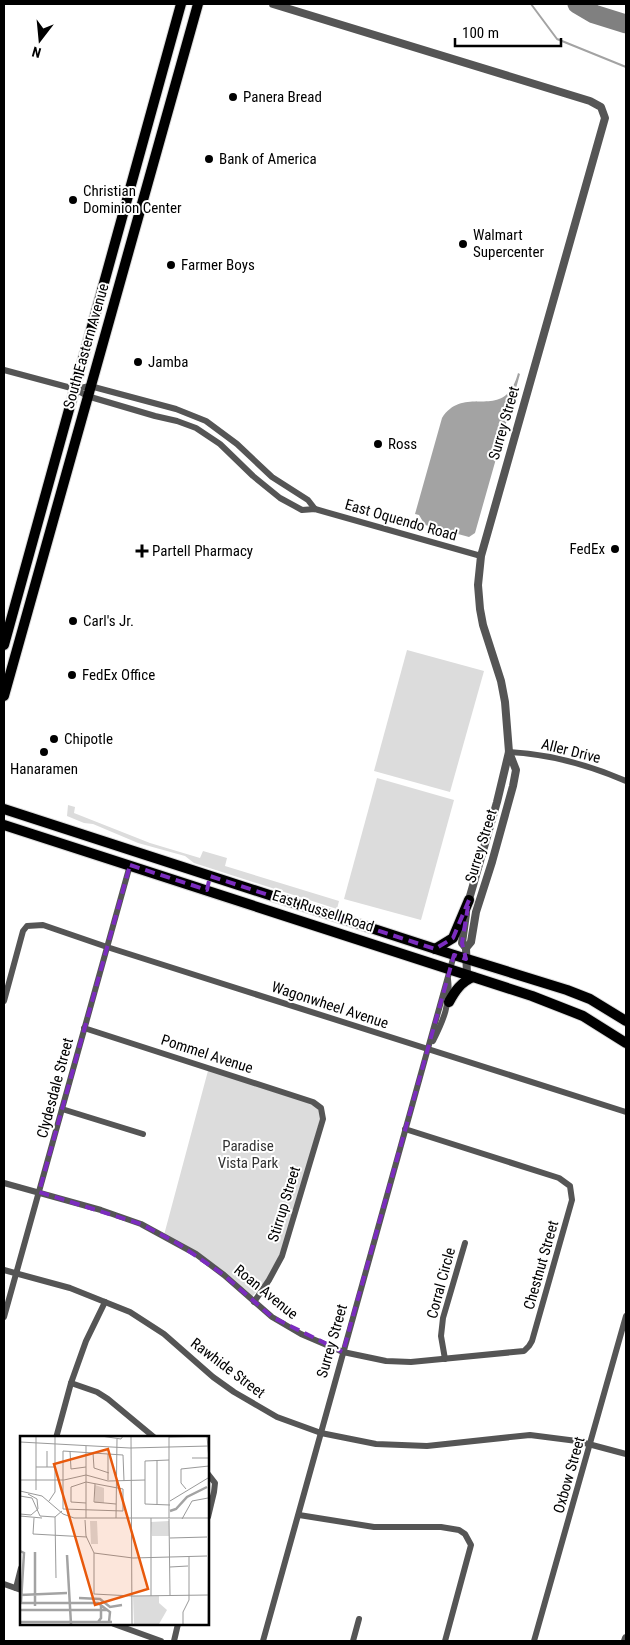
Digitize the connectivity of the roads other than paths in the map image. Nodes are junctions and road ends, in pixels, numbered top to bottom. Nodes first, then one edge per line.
1 (182, 4) edge
2 (198, 4) edge
3 (273, 4) edge
4 (4, 370) edge
5 (90, 386) junction
6 (75, 389) junction
7 (87, 396) junction
8 (315, 509) junction
9 (481, 556) junction
10 (20, 587) junction
11 (35, 587) junction
12 (4, 646) edge
13 (4, 696) edge
14 (509, 752) junction
15 (626, 781) edge
16 (4, 809) edge
17 (4, 825) edge
18 (486, 842) junction
19 (130, 865) junction
20 (210, 876) junction
21 (482, 888) junction
22 (206, 890) junction
23 (469, 900) junction
24 (107, 947) junction
25 (435, 949) junction
26 (466, 954) junction
27 (454, 955) junction
28 (451, 968) junction
29 (470, 976) junction
30 (448, 979) junction
31 (4, 1001) edge
32 (449, 1002) junction
33 (626, 1021) edge
34 (84, 1028) junction
35 (626, 1043) edge
36 (429, 1049) junction
37 (321, 1108) joint
38 (62, 1109) junction
39 (626, 1112) edge
40 (405, 1130) junction
41 (143, 1134) dead end
42 (4, 1183) edge
43 (39, 1192) junction
44 (465, 1243) dead end
45 (4, 1270) edge
46 (16, 1273) junction
47 (105, 1302) junction
48 (254, 1302) junction
49 (626, 1316) edge
50 (4, 1317) edge
51 (526, 1349) joint
52 (343, 1352) junction
53 (445, 1359) junction
54 (70, 1383) junction
55 (321, 1433) junction
56 (57, 1436) edge
57 (153, 1436) edge
58 (591, 1445) junction
59 (626, 1454) edge
60 (209, 1475) edge
61 (209, 1513) edge
62 (299, 1515) junction
63 (20, 1575) edge
64 (4, 1584) edge
65 (18, 1589) edge
66 (359, 1619) dead end
67 (117, 1625) edge
68 (178, 1625) edge
69 (161, 1641) edge
70 (174, 1641) edge
71 (264, 1641) edge
72 (353, 1641) edge
73 (445, 1641) edge
74 (534, 1641) edge

1 - 6 main road, South Eastern Avenue
2 - 5 main road, South Eastern Avenue
3 - 9 street, Surrey Street
4 - 6 street, East Oquendo Road
5 - 6 street, East Oquendo Road
5 - 7 main road, South Eastern Avenue
5 - 8 street, East Oquendo Road
6 - 7 street, East Oquendo Road
6 - 10 main road, South Eastern Avenue
7 - 8 street, East Oquendo Road
7 - 11 main road, South Eastern Avenue
8 - 9 street, East Oquendo Road
9 - 14 street, Surrey Street
10 - 11 main road
10 - 12 main road, South Eastern Avenue
11 - 13 main road, South Eastern Avenue
14 - 15 street, Aller Drive
14 - 18 street, Surrey Street
14 - 21 street, Surrey Street
16 - 20 main road, East Russell Road
17 - 19 main road, East Russell Road
18 - 21 street
18 - 23 street, Surrey Street
19 - 22 main road, East Russell Road
19 - 24 street, Clydesdale Street
20 - 22 main road
20 - 25 main road, East Russell Road
21 - 26 street, Surrey Street
22 - 28 main road, East Russell Road
23 - 25 main road
23 - 26 street, Surrey Street
24 - 31 street, Wagonwheel Avenue
24 - 34 street, Clydesdale Street
24 - 36 street, Wagonwheel Avenue
25 - 27 main road, East Russell Road
26 - 27 main road, East Russell Road
26 - 29 street, Surrey Street
26 - 33 main road, East Russell Road
27 - 28 street, Surrey Street
28 - 29 main road, East Russell Road
28 - 30 street, Surrey Street
29 - 32 main road
29 - 35 main road, East Russell Road
30 - 32 street, Surrey Street
30 - 36 street, Surrey Street
32 - 36 street, Surrey Street
34 - 37 street, Pommel Avenue
34 - 38 street, Clydesdale Street
36 - 39 street, Wagonwheel Avenue
36 - 40 street, Surrey Street
37 - 48 street, Stirrup Street
38 - 41 street
38 - 43 street, Clydesdale Street
40 - 51 street, Chestnut Street
40 - 52 street, Surrey Street
42 - 43 street, Roan Avenue
43 - 46 street, Clydesdale Street
43 - 48 street, Roan Avenue
44 - 53 street, Corral Circle
45 - 46 street, Rawhide Street
46 - 47 street, Rawhide Street
46 - 50 street, Clydesdale Street
47 - 54 street
47 - 55 street, Rawhide Street
48 - 52 street, Roan Avenue
49 - 58 street, Oxbow Street
51 - 53 street, Roan Avenue
52 - 53 street, Roan Avenue
52 - 55 street, Surrey Street
54 - 56 street
54 - 57 street
55 - 58 street, Rawhide Street
55 - 62 street, Surrey Street
58 - 59 street, Rawhide Street
58 - 74 street, Oxbow Street
60 - 61 street
62 - 71 street, Surrey Street
62 - 73 street
63 - 65 street
64 - 65 street
66 - 72 street
67 - 69 street
68 - 70 street

